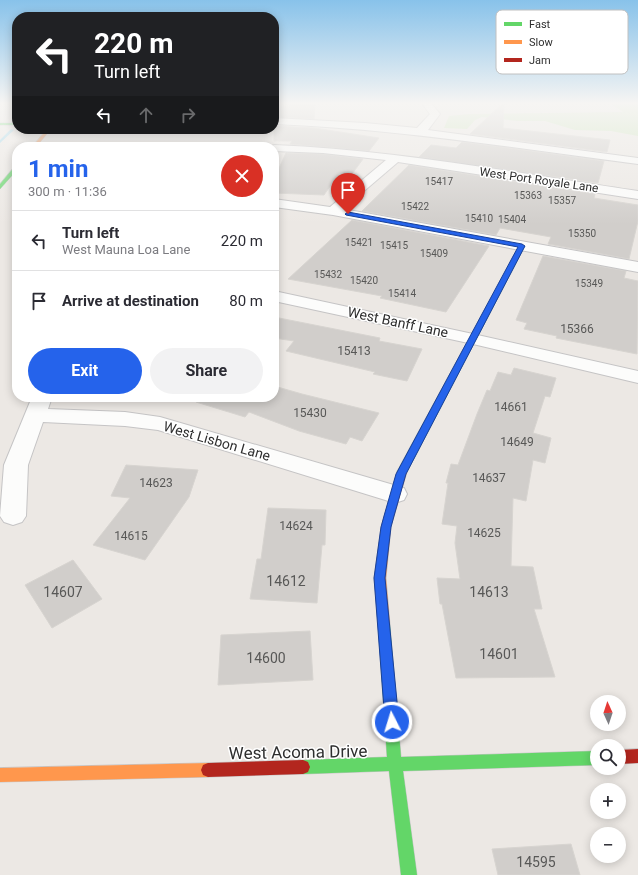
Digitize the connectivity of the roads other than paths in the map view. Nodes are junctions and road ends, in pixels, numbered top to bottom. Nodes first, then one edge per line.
1 (493, 143) edge
2 (279, 148) edge
3 (396, 158) junction
4 (632, 163) edge
5 (12, 173) edge
6 (0, 187) edge
7 (638, 195) edge
8 (279, 204) edge
9 (333, 211) junction
10 (522, 246) junction
11 (638, 267) edge
12 (279, 297) edge
13 (473, 339) junction
14 (638, 377) edge
15 (38, 406) edge
16 (395, 494) junction
17 (13, 516) dead end
18 (638, 756) edge
19 (626, 757) edge
20 (590, 758) edge
21 (395, 765) junction
22 (0, 775) edge
23 (409, 875) edge

1 - 4 street
2 - 3 street, West Port Royale Lane
3 - 7 street, West Port Royale Lane
3 - 9 street
5 - 6 street
8 - 9 street
9 - 10 street
10 - 11 street
10 - 13 street
12 - 13 street, West Banff Lane
13 - 14 street, West Banff Lane
13 - 16 street
15 - 16 street, West Lisbon Lane
15 - 17 street
16 - 21 street
18 - 19 street
20 - 21 street, West Acoma Drive
21 - 22 street, West Acoma Drive
21 - 23 street

